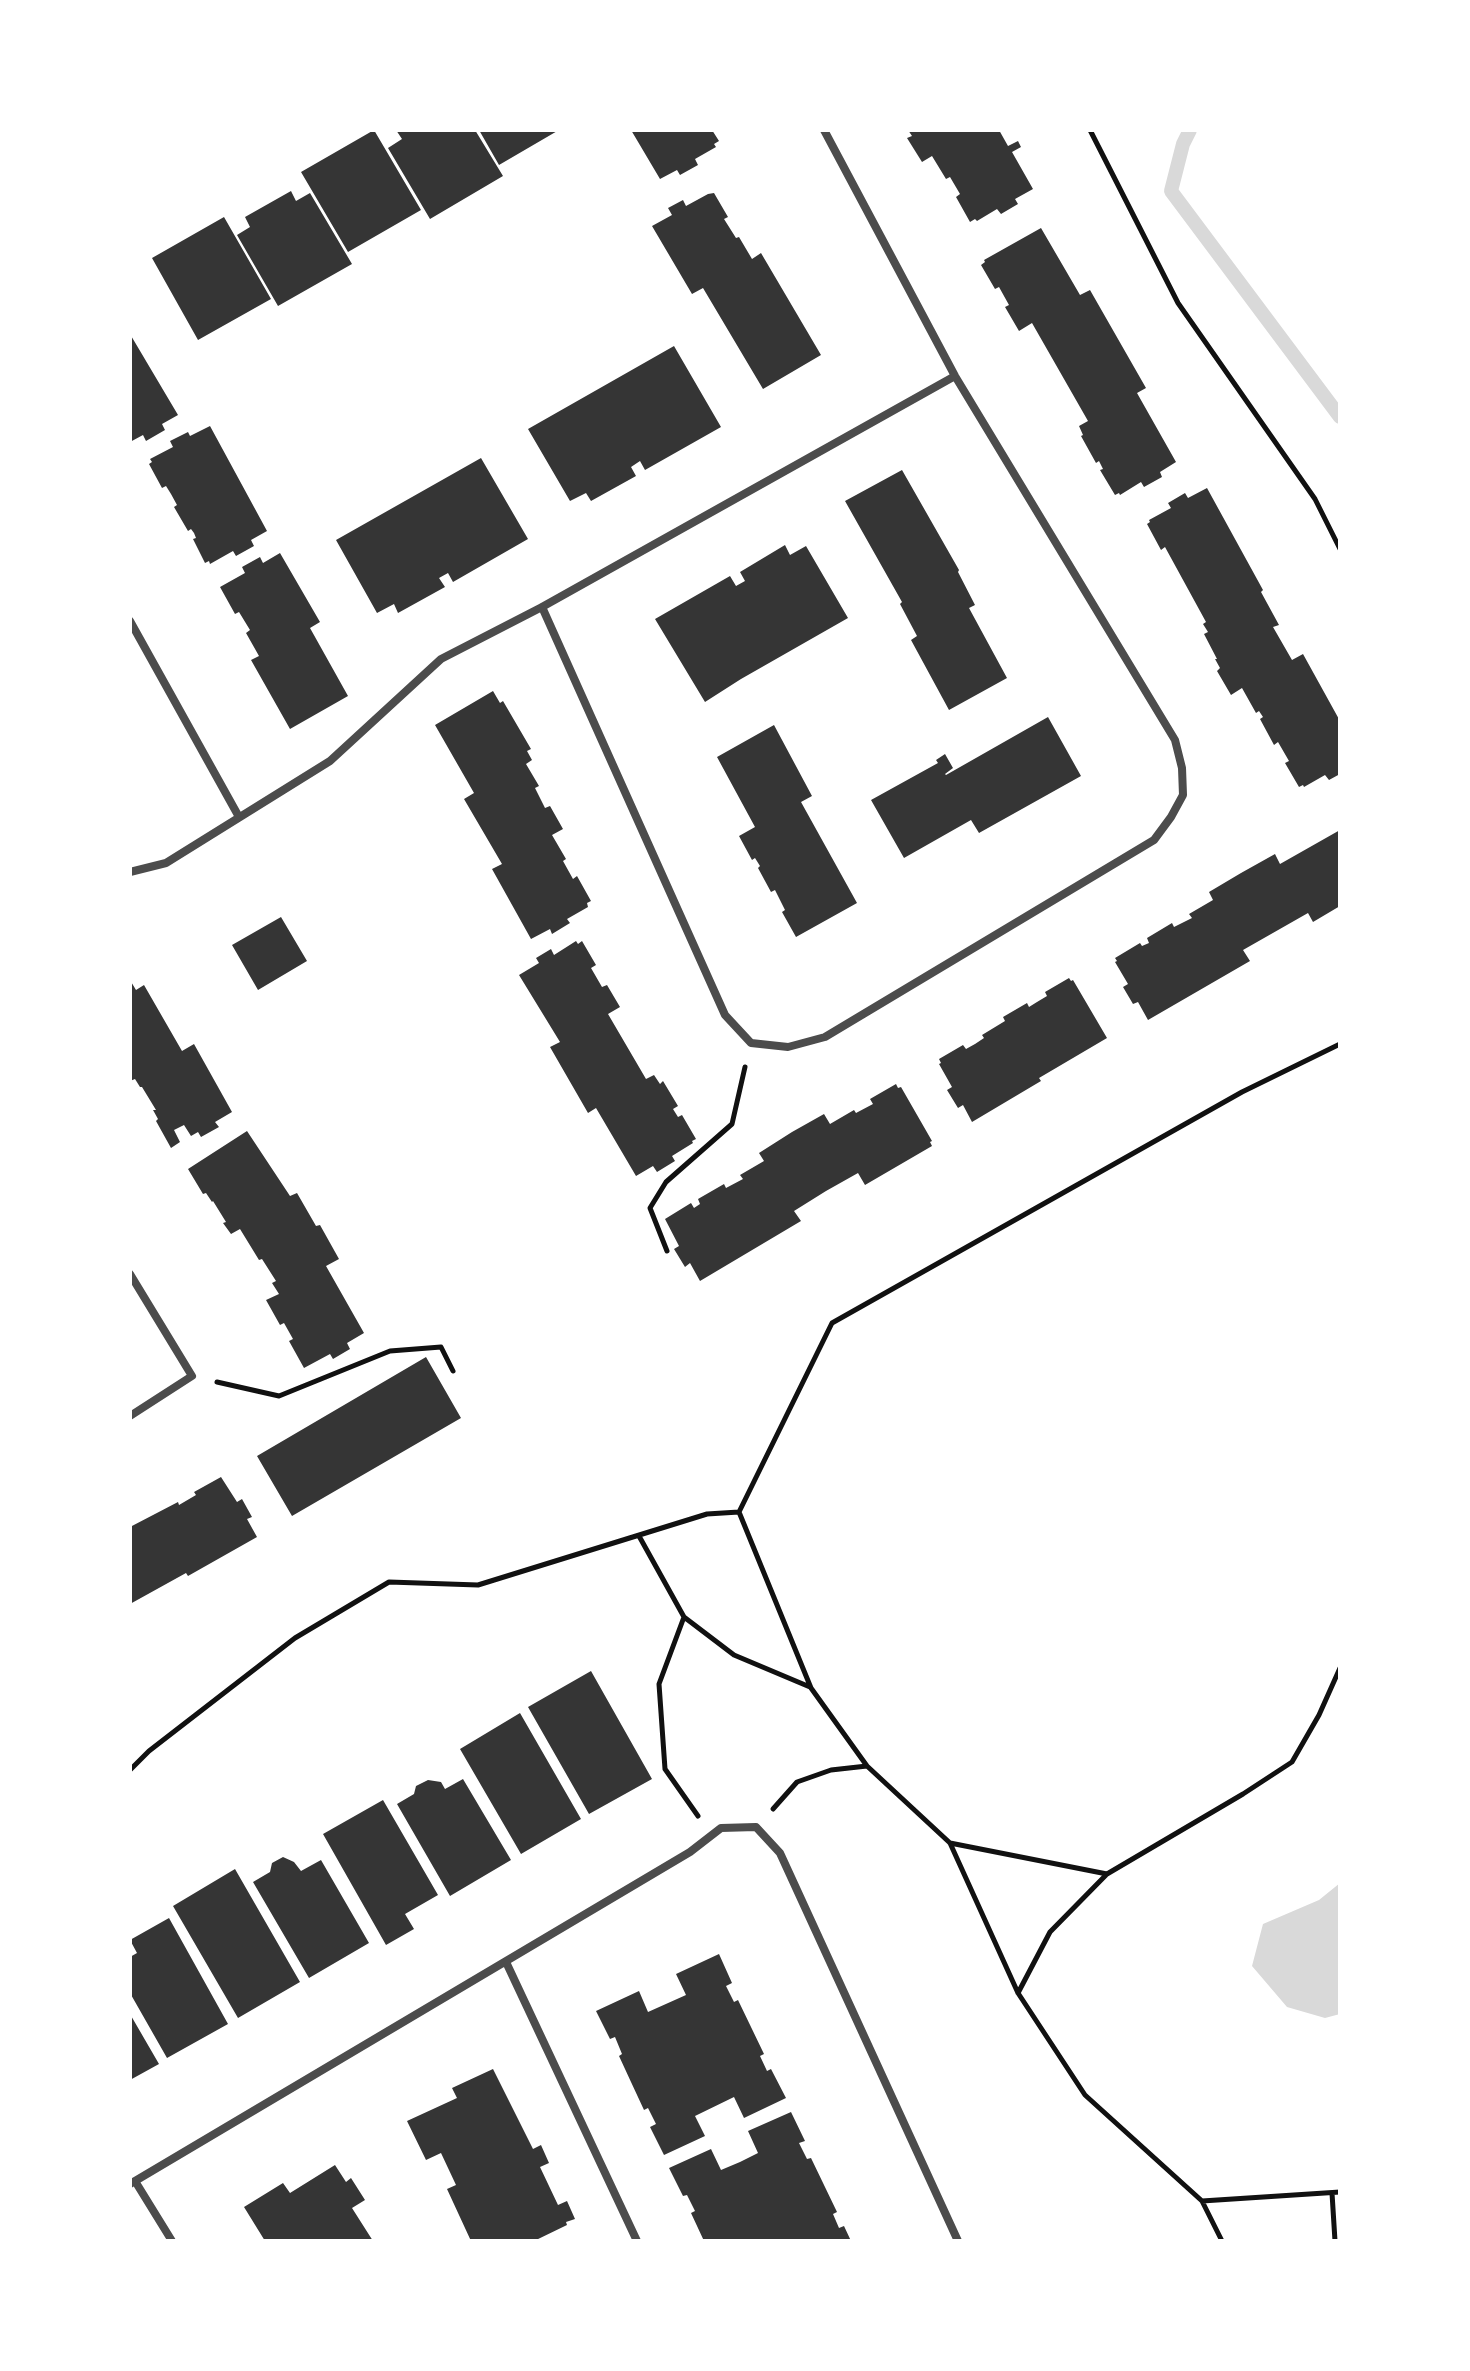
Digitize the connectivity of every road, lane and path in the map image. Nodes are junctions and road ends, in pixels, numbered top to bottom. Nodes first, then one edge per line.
1 (824, 130) edge
2 (1090, 130) edge
3 (955, 376) junction
4 (1340, 549) edge
5 (542, 607) junction
6 (130, 621) edge
7 (239, 817) junction
8 (130, 872) edge
9 (751, 1043) junction
10 (1340, 1044) edge
11 (667, 1251) dead end
12 (130, 1274) edge
13 (453, 1371) dead end
14 (192, 1376) junction
15 (130, 1416) edge
16 (739, 1512) junction
17 (639, 1536) junction
18 (684, 1617) junction
19 (1340, 1668) edge
20 (811, 1688) junction
21 (867, 1766) junction
22 (130, 1770) edge
23 (756, 1827) junction
24 (710, 1837) junction
25 (950, 1843) junction
26 (1107, 1874) junction
27 (506, 1962) junction
28 (1018, 1993) junction
29 (133, 2182) edge
30 (1340, 2192) edge
31 (1332, 2193) junction
32 (1202, 2201) junction
33 (172, 2241) edge
34 (637, 2241) edge
35 (958, 2241) edge
36 (1222, 2241) edge
37 (1335, 2241) edge

1 - 3 street
2 - 4 path
3 - 5 street
3 - 9 street
5 - 7 street
5 - 9 street
6 - 7 street
7 - 8 street
9 - 11 path
10 - 16 path
12 - 14 street
13 - 14 path
14 - 15 street
16 - 17 path
16 - 20 path
17 - 18 path
17 - 22 path
18 - 20 path
18 - 24 path
19 - 26 path
20 - 21 path
21 - 23 path
21 - 25 path
23 - 24 street
23 - 35 street
24 - 27 street
25 - 26 path
25 - 28 path
26 - 28 path
27 - 29 street
27 - 34 street
28 - 32 path
29 - 33 street
30 - 31 path
31 - 32 path
31 - 37 path
32 - 36 path

